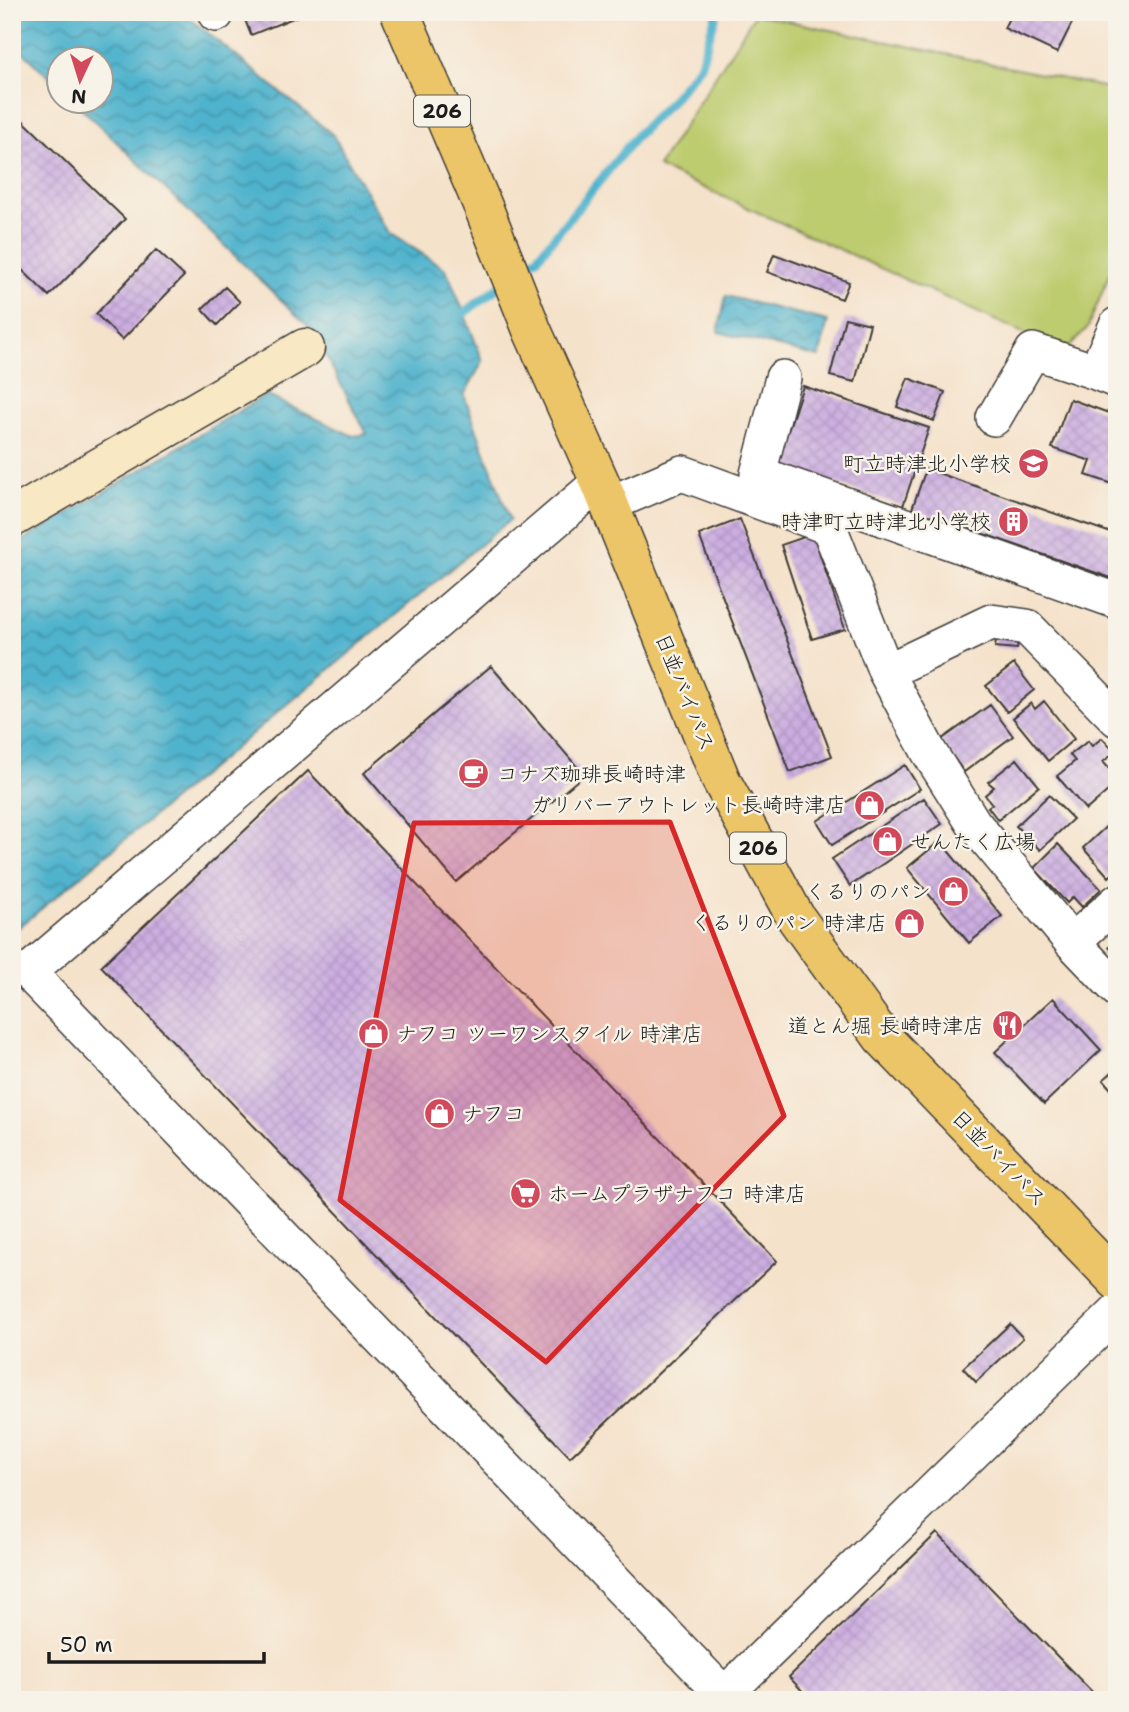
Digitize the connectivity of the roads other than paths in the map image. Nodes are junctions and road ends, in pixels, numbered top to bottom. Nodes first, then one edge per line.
1 (400, 12) edge
2 (1117, 325) edge
3 (305, 348) dead end
4 (1107, 376) edge
5 (783, 378) dead end
6 (994, 418) dead end
7 (605, 493) junction
8 (12, 518) edge
9 (1117, 601) edge
10 (886, 672) junction
11 (1117, 719) edge
12 (1117, 902) edge
13 (1072, 942) junction
14 (1117, 989) edge
15 (1117, 1281) edge
16 (1117, 1312) edge
17 (724, 1698) edge

1 - 7 highway, 日並バイパス / 206
2 - 4 street
3 - 8 street
4 - 6 street
5 - 9 street
7 - 10 street
7 - 15 highway, 日並バイパス / 206
7 - 17 street
10 - 11 street
10 - 13 street
12 - 13 street
13 - 14 street
16 - 17 street

